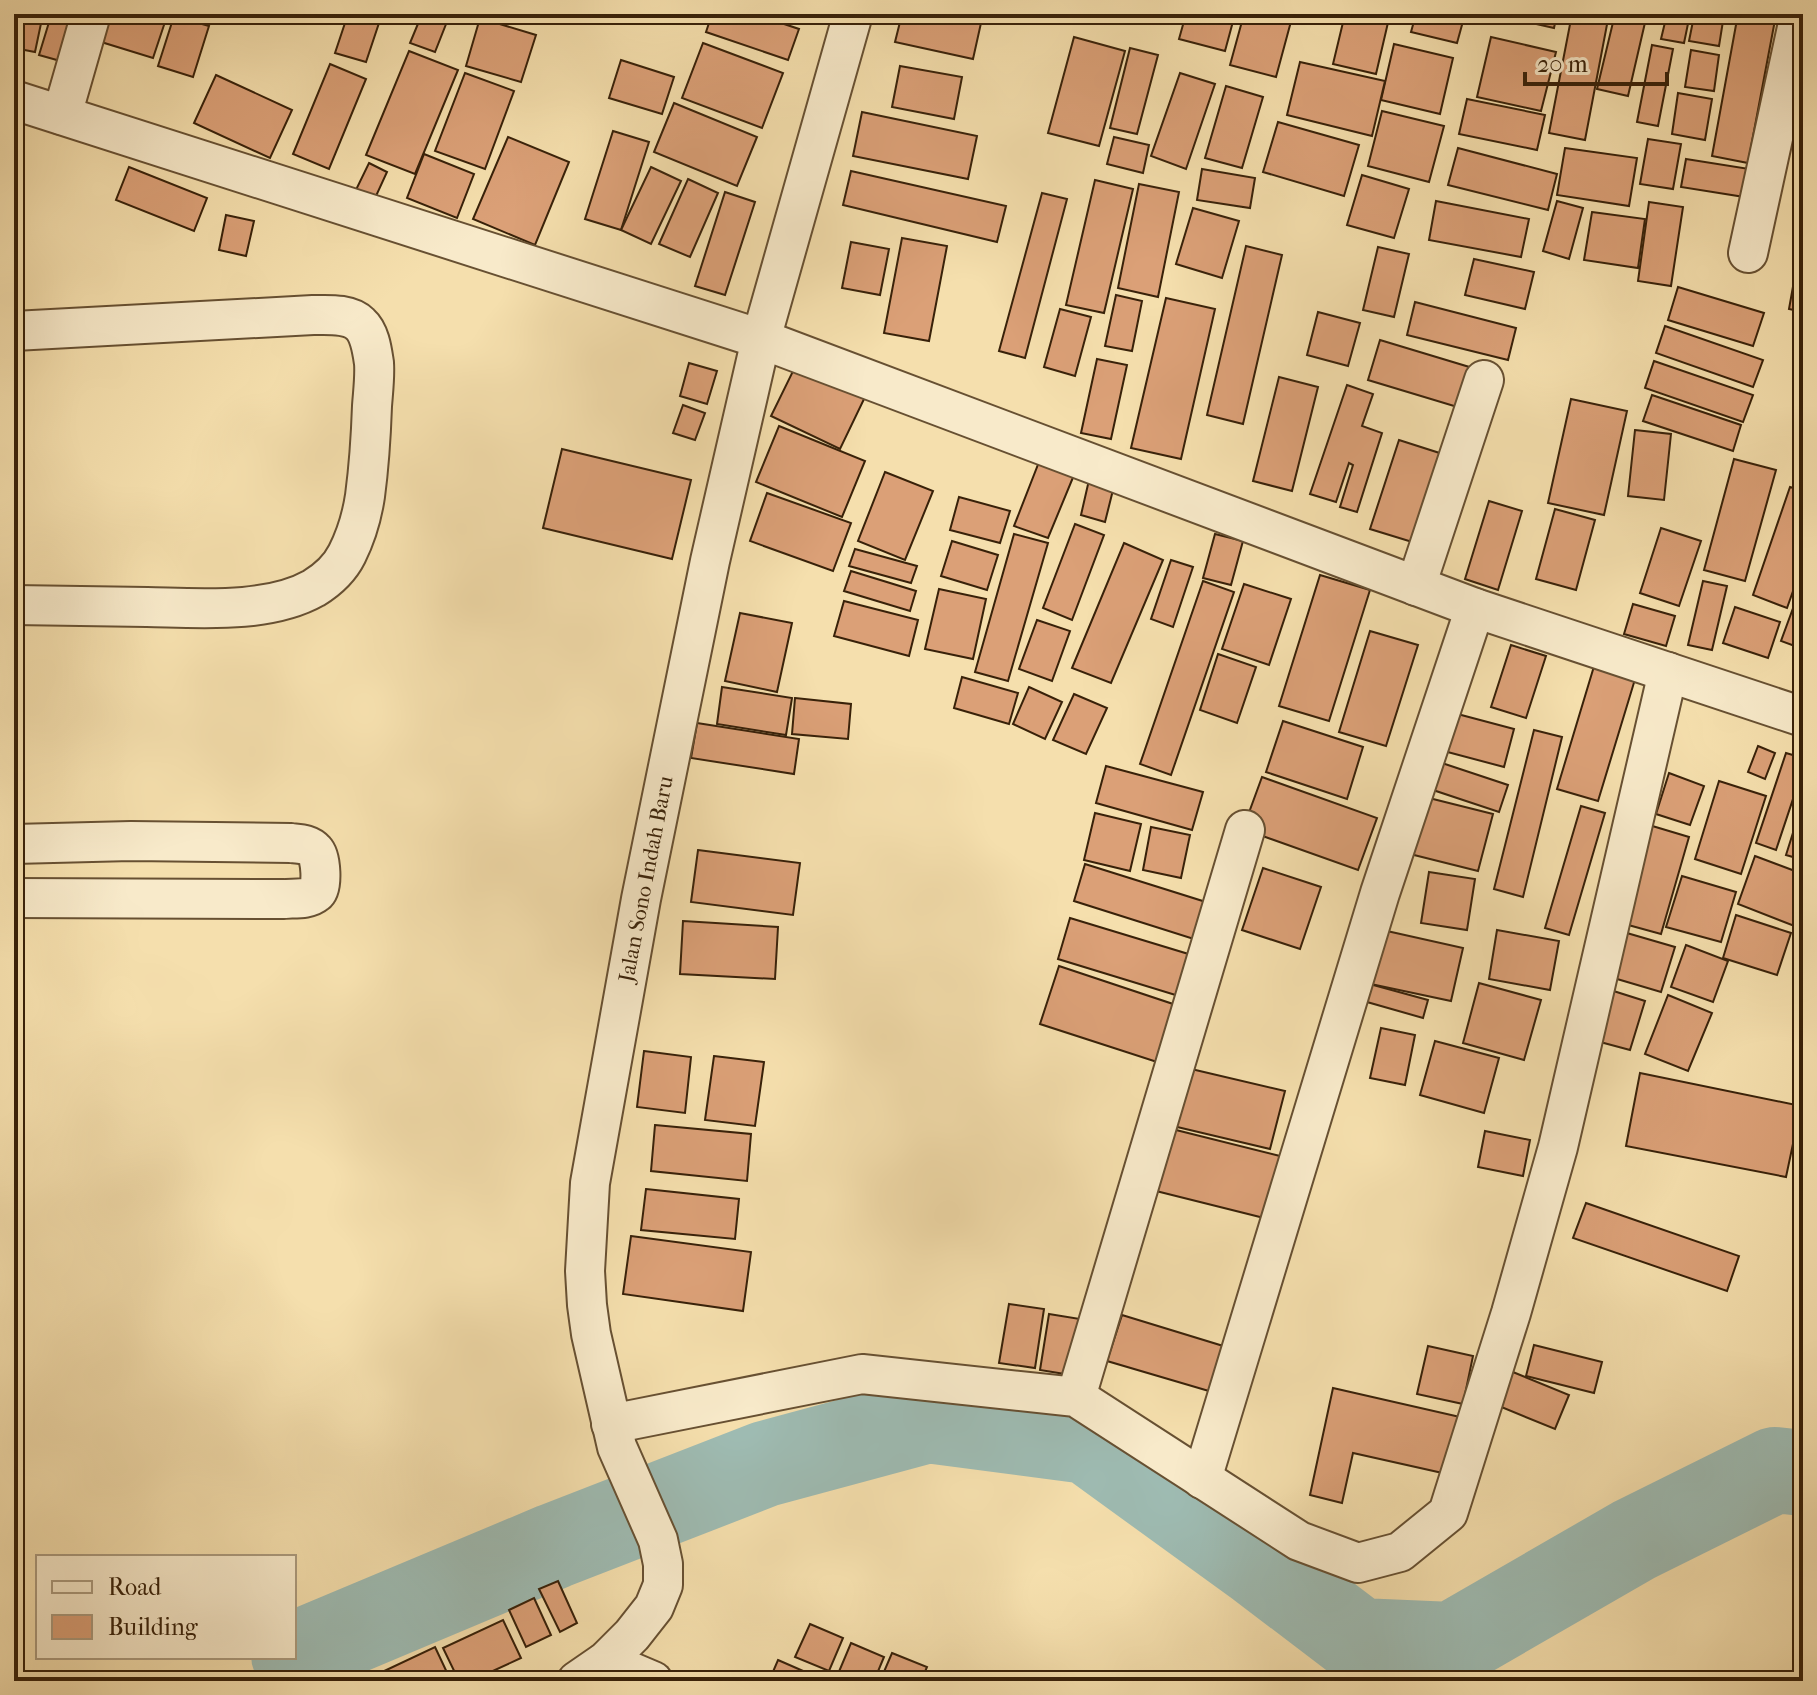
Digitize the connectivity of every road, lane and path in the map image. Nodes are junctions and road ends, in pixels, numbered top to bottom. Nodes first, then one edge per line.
1 (91, 14) edge
2 (853, 14) edge
3 (1800, 14) edge
4 (14, 100) edge
5 (62, 115) junction
6 (1748, 253) dead end
7 (14, 331) edge
8 (761, 339) junction
9 (1484, 380) dead end
10 (1416, 586) junction
11 (14, 605) edge
12 (1475, 608) junction
13 (1668, 672) junction
14 (1803, 717) edge
15 (1245, 830) dead end
16 (14, 844) edge
17 (14, 898) edge
18 (1076, 1397) junction
19 (614, 1436) junction
20 (1202, 1479) junction
21 (592, 1671) edge
22 (653, 1681) edge

1 - 5 street
2 - 8 street, Jalan Sono Indah Baru
3 - 6 street
4 - 5 street
5 - 8 street
7 - 11 street
8 - 10 street
8 - 19 street, Jalan Sono Indah Baru
9 - 10 street
10 - 12 street
12 - 13 street
12 - 20 street
13 - 14 street
13 - 20 street
15 - 18 street
16 - 17 street
18 - 19 street
18 - 20 street
19 - 21 street, Jalan Sono Indah Baru
21 - 22 street

